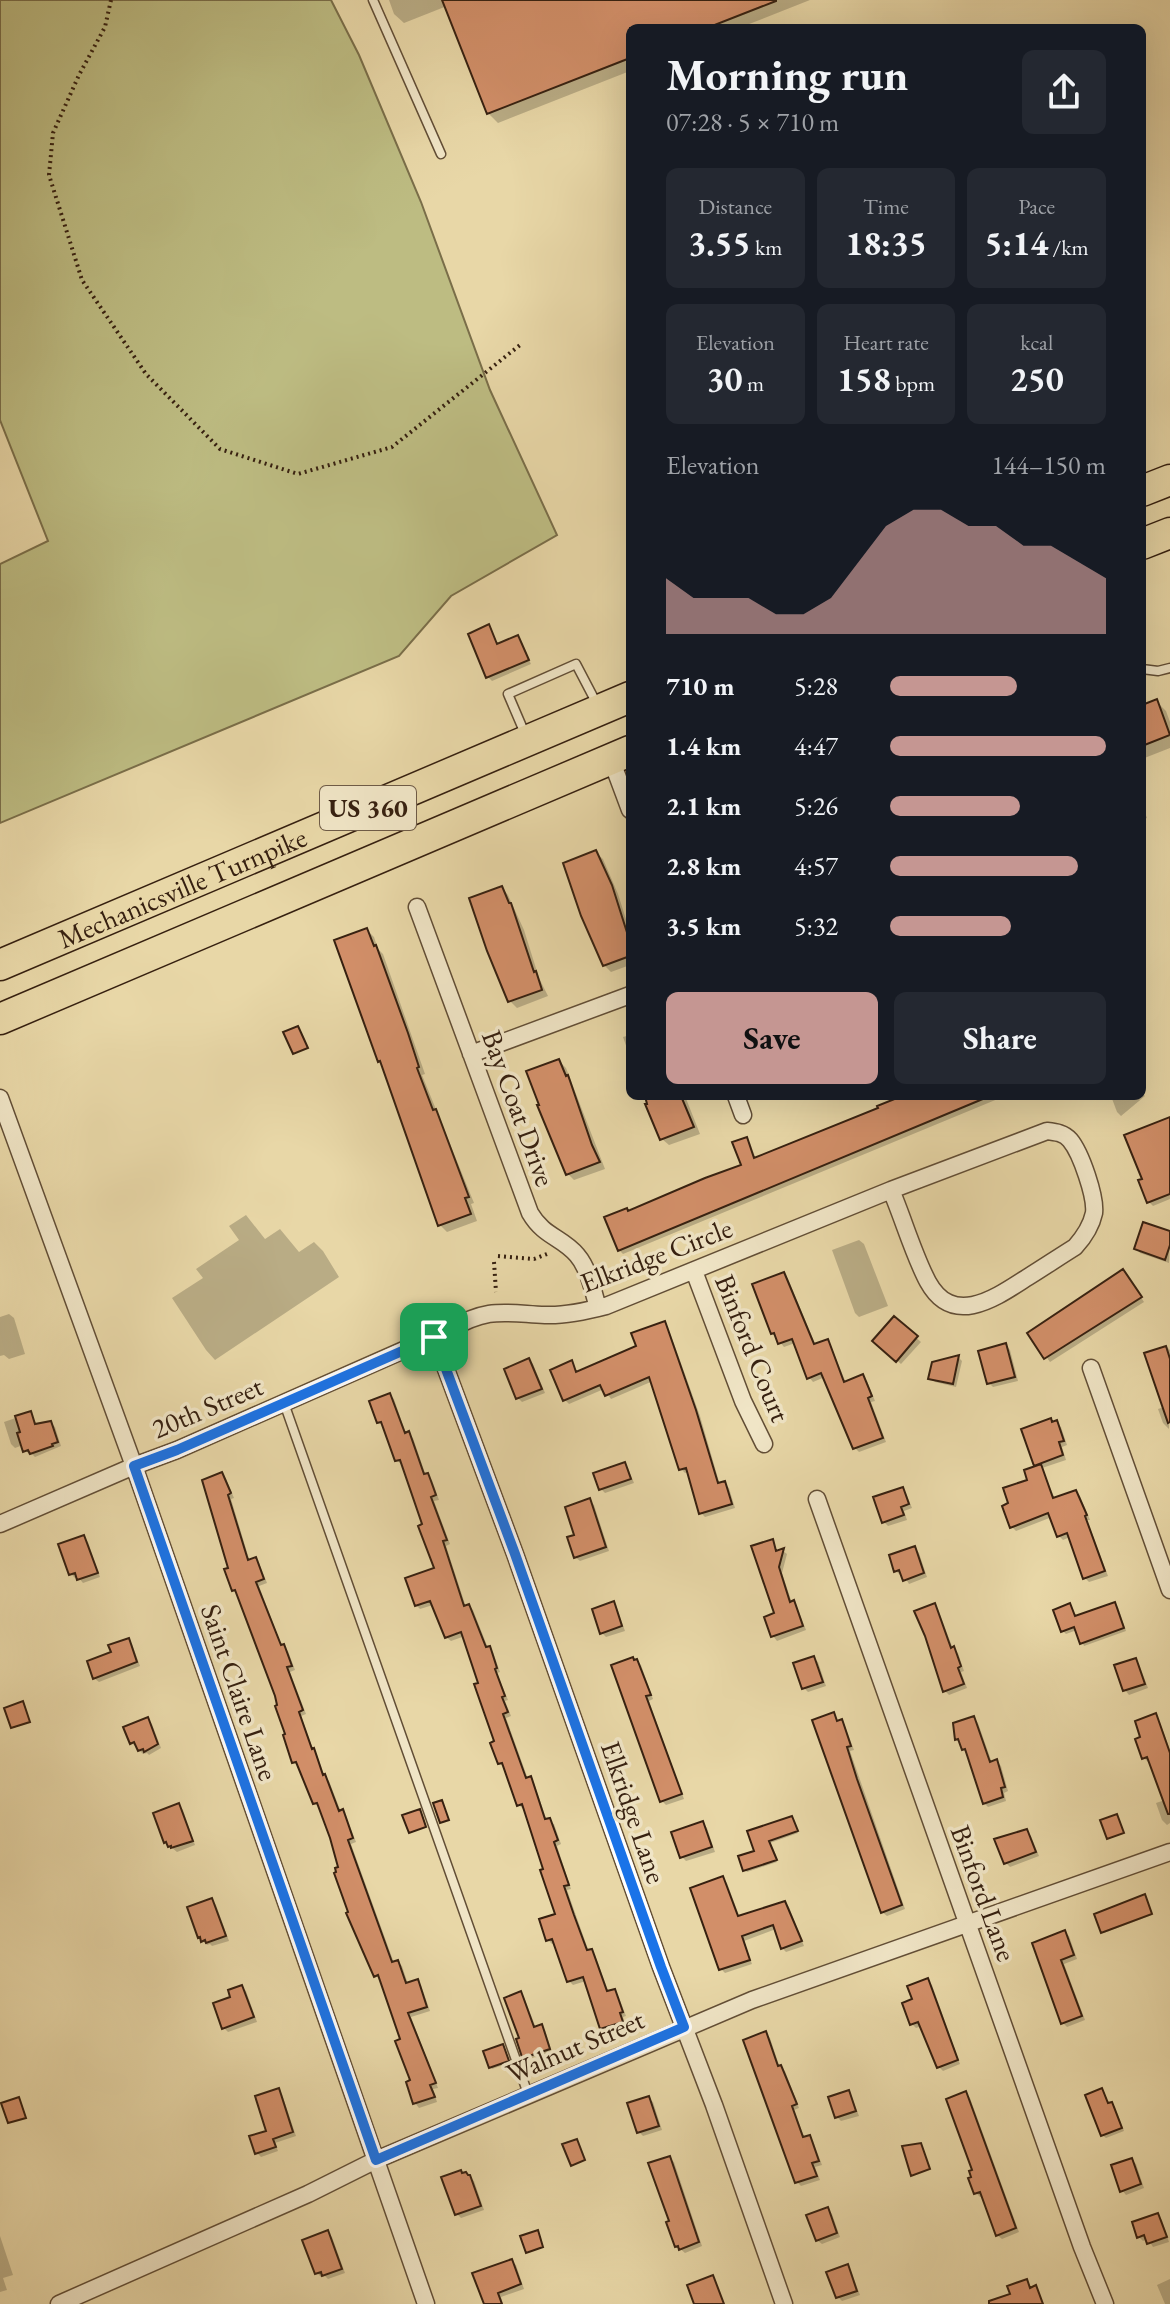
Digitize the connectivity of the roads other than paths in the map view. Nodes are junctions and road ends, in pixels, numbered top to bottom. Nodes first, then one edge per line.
1 (373, 0) edge
2 (441, 154) dead end
3 (1170, 481) edge
4 (1146, 490) edge
5 (1170, 533) edge
6 (1146, 542) edge
7 (1170, 668) edge
8 (1146, 670) edge
9 (626, 699) edge
10 (600, 710) junction
11 (528, 740) junction
12 (620, 755) edge
13 (626, 788) edge
14 (417, 907) dead end
15 (0, 965) edge
16 (626, 996) edge
17 (0, 1019) edge
18 (471, 1054) junction
19 (0, 1098) edge
20 (737, 1100) edge
21 (743, 1115) dead end
22 (891, 1190) junction
23 (694, 1271) junction
24 (598, 1308) junction
25 (434, 1337) junction
26 (1091, 1368) dead end
27 (284, 1403) junction
28 (764, 1444) dead end
29 (134, 1466) junction
30 (817, 1499) dead end
31 (0, 1524) edge
32 (1170, 1590) edge
33 (1170, 1852) edge
34 (968, 1924) junction
35 (684, 2027) junction
36 (528, 2094) junction
37 (376, 2160) junction
38 (59, 2304) edge
39 (426, 2304) edge
40 (784, 2304) edge
41 (1105, 2304) edge

1 - 2 lane
3 - 4 highway
5 - 6 highway
7 - 8 lane
9 - 10 highway, Mechanicsville Turnpike / US 360
10 - 11 highway, Mechanicsville Turnpike / US 360
10 - 11 lane
11 - 15 highway, Mechanicsville Turnpike / US 360
12 - 13 street
12 - 17 highway, Mechanicsville Turnpike / US 360
14 - 18 street, Bay Coat Drive
16 - 18 street
18 - 24 street, Bay Coat Drive
19 - 29 street, Saint Claire Lane
20 - 21 street
22 - 22 street, Elkridge Circle
22 - 23 street, Elkridge Circle
23 - 24 street, Elkridge Circle
23 - 28 street, Binford Court
24 - 25 street, Elkridge Circle
25 - 27 street, 20th Street
25 - 35 street, Elkridge Lane
26 - 32 street
27 - 29 street, 20th Street
27 - 36 lane
29 - 31 street, 20th Street
29 - 37 street, Saint Claire Lane
30 - 34 street, Binford Lane
33 - 34 street, Walnut Street
34 - 35 street, Walnut Street
34 - 41 street, Binford Lane
35 - 36 street, Walnut Street
35 - 40 street, Elkridge Lane
36 - 37 street, Walnut Street
37 - 38 street, Walnut Street
37 - 39 street, Saint Claire Lane

